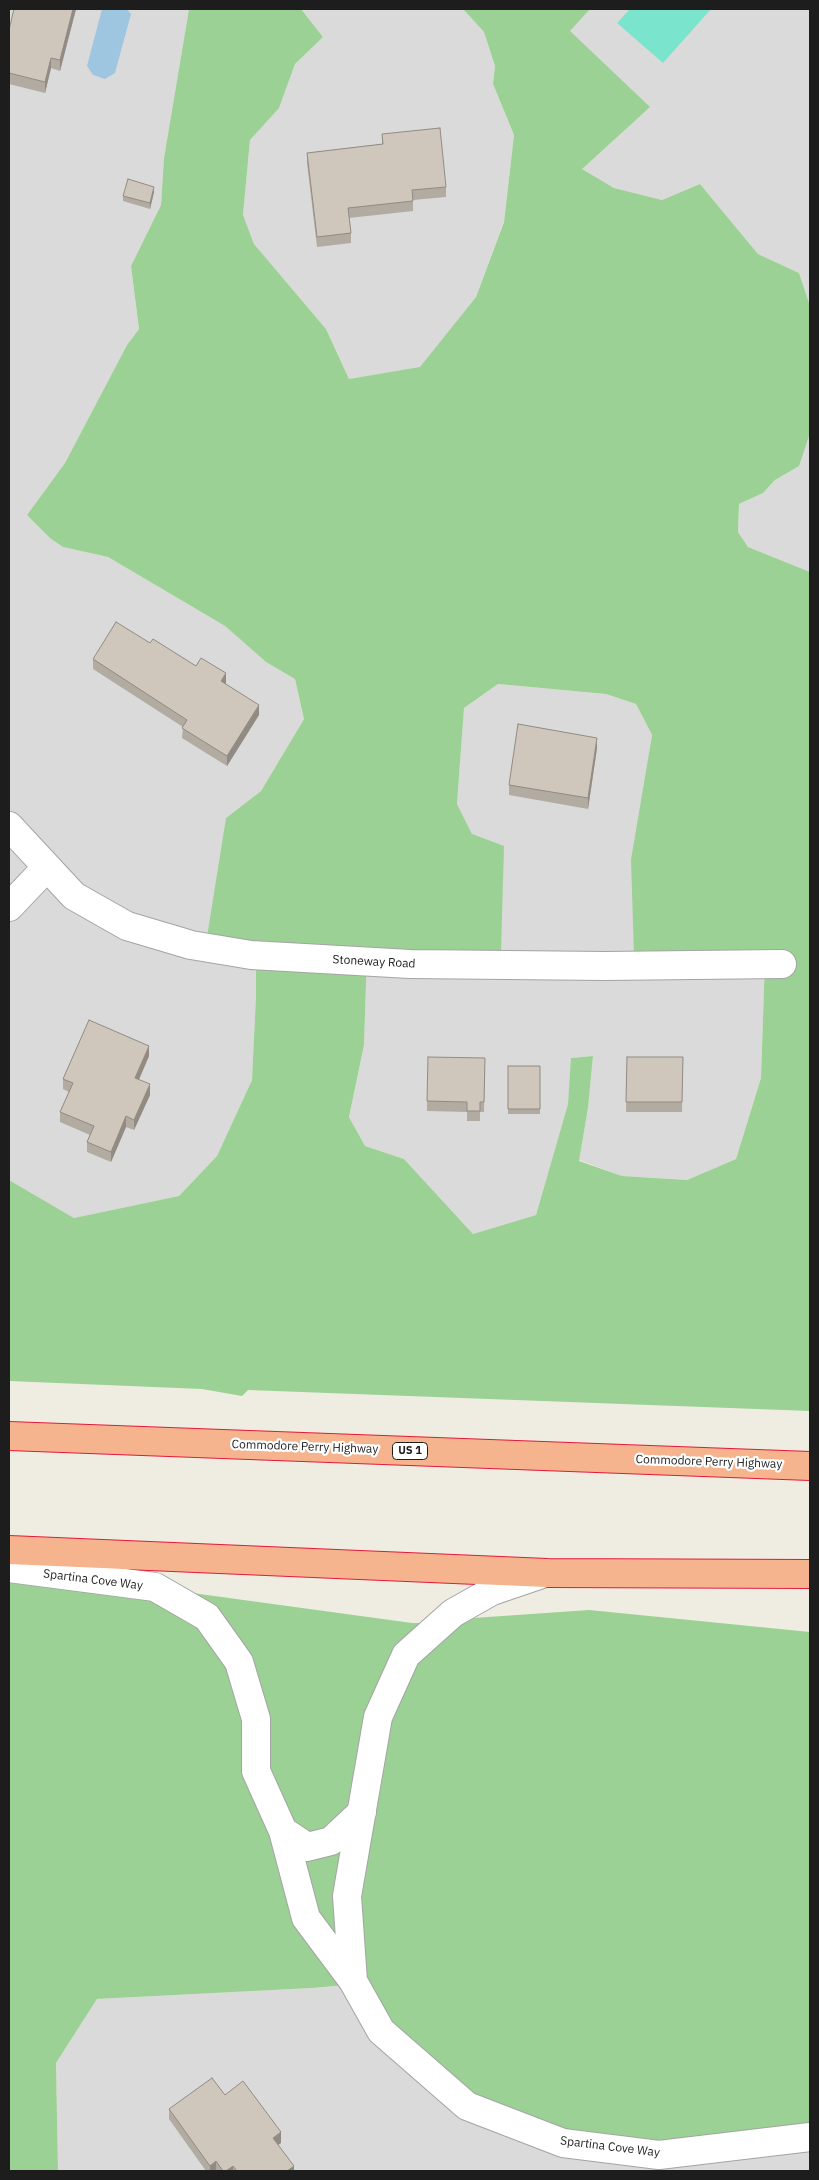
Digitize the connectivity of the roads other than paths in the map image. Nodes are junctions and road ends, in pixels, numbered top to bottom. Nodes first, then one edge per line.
1 (9, 826) edge
2 (46, 868) junction
3 (9, 907) edge
4 (782, 964) dead end
5 (9, 1436) edge
6 (230, 1444) junction
7 (9, 1451) edge
8 (810, 1466) edge
9 (9, 1550) edge
10 (9, 1568) edge
11 (547, 1573) junction
12 (810, 1574) edge
13 (362, 1812) junction
14 (283, 1832) junction
15 (353, 1980) junction
16 (810, 2137) edge

1 - 2 street, Stoneway Road
2 - 3 street
2 - 4 street, Stoneway Road
5 - 6 highway, Commodore Perry Highway / US 1
6 - 7 highway
6 - 8 highway, Commodore Perry Highway / US 1
9 - 11 highway
10 - 14 street, Spartina Cove Way
11 - 12 highway
11 - 13 street, Spartina Cove Way
13 - 14 street
13 - 15 street, Spartina Cove Way
14 - 15 street, Spartina Cove Way
15 - 16 street, Spartina Cove Way

